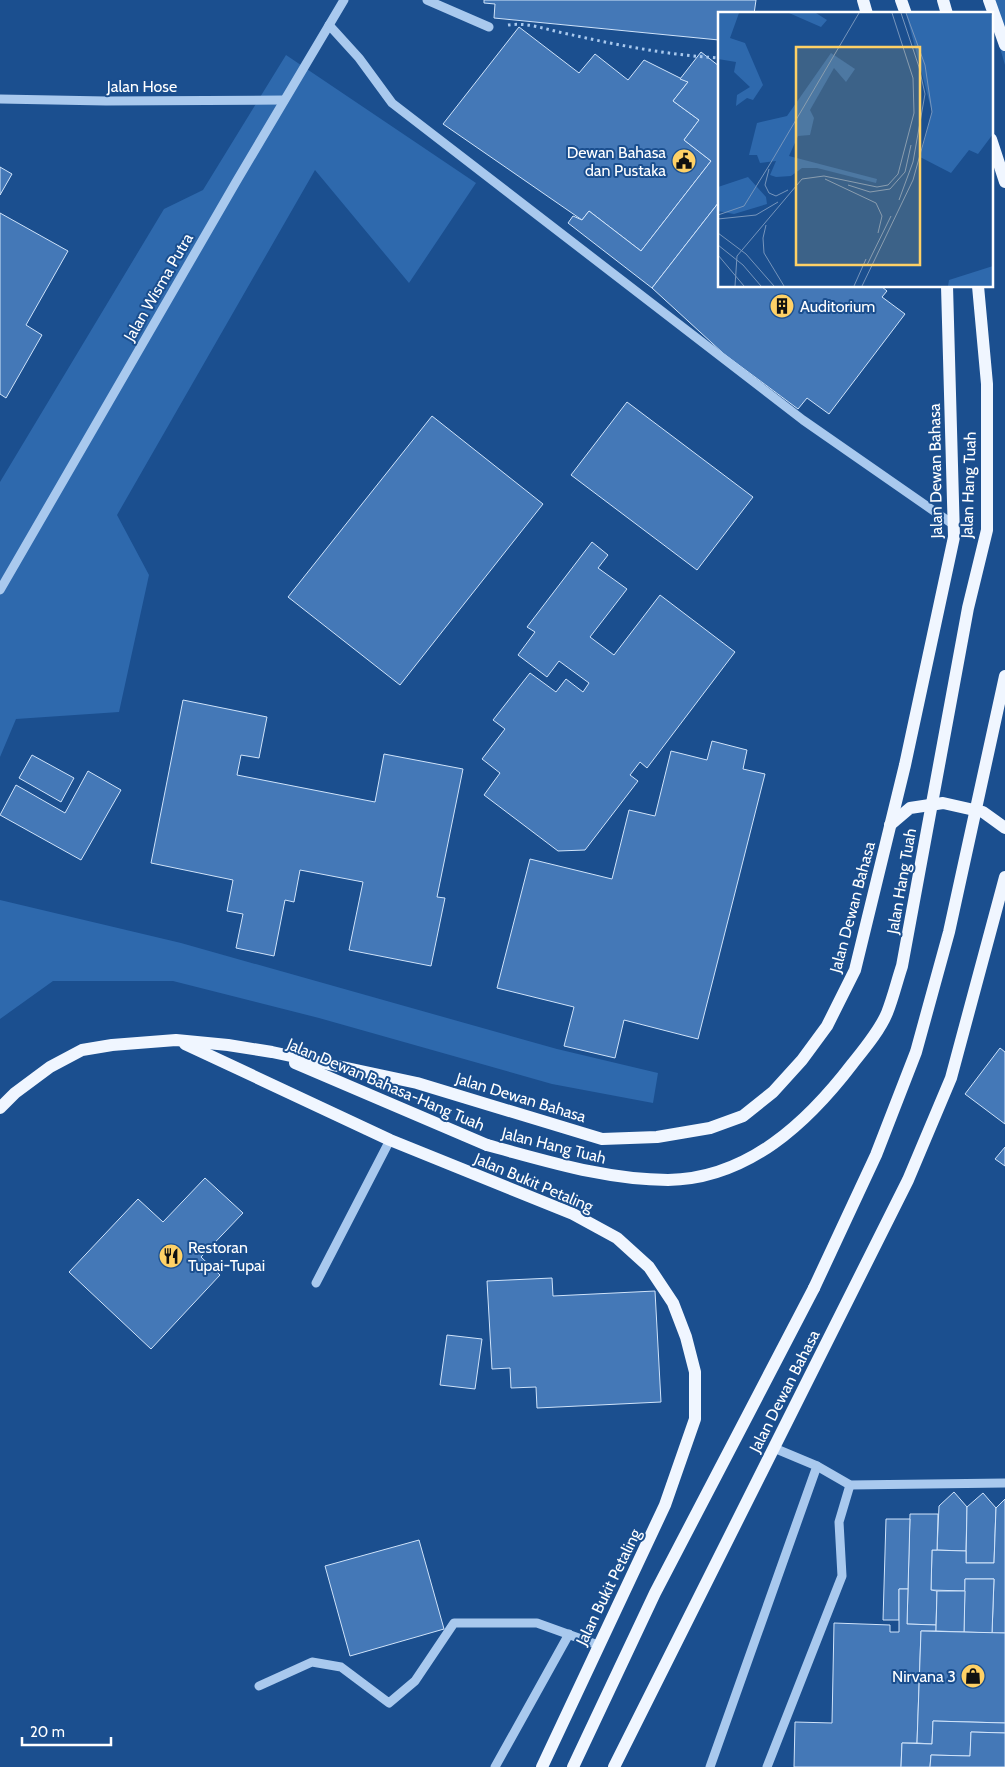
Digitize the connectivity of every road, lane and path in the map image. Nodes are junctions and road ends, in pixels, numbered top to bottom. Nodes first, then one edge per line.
1 (344, 0) edge
2 (427, 0) edge
3 (901, 0) edge
4 (943, 0) edge
5 (989, 0) edge
6 (905, 12) edge
7 (947, 12) edge
8 (330, 25) junction
9 (488, 27) joint
10 (1005, 45) edge
11 (718, 58) edge
12 (0, 99) edge
13 (284, 100) junction
14 (992, 142) edge
15 (1005, 182) edge
16 (947, 288) edge
17 (978, 288) edge
18 (954, 525) junction
19 (0, 590) edge
20 (1005, 676) edge
21 (890, 825) junction
22 (1005, 828) edge
23 (1005, 877) edge
24 (1003, 892) edge
25 (176, 1040) junction
26 (272, 1052) junction
27 (0, 1108) edge
28 (390, 1140) junction
29 (487, 1145) joint
30 (316, 1283) dead end
31 (774, 1448) junction
32 (817, 1466) junction
33 (1005, 1484) edge
34 (850, 1485) junction
35 (569, 1634) junction
36 (598, 1645) junction
37 (259, 1686) dead end
38 (495, 1767) edge
39 (542, 1767) edge
40 (572, 1767) edge
41 (614, 1767) edge
42 (710, 1767) edge
43 (768, 1767) edge

1 - 8 street, Jalan Wisma Putra
2 - 9 street
3 - 6 main road
4 - 7 main road
5 - 10 main road
8 - 13 street, Jalan Wisma Putra
8 - 18 street
9 - 11 path
12 - 13 street, Jalan Hose
13 - 19 street, Jalan Wisma Putra
14 - 15 main road
16 - 18 main road, Jalan Dewan Bahasa
17 - 29 main road, Jalan Hang Tuah, bridge
18 - 21 main road, Jalan Dewan Bahasa
20 - 40 main road, Jalan Dewan Bahasa, bridge
21 - 22 main road
21 - 26 main road, Jalan Dewan Bahasa
23 - 24 main road, Jalan Dewan Bahasa
24 - 31 main road, Jalan Dewan Bahasa
25 - 26 main road, Jalan Dewan Bahasa
25 - 27 main road, Jalan Dewan Bahasa
25 - 28 main road, Jalan Bukit Petaling
26 - 29 main road, Jalan Dewan Bahasa-Hang Tuah
28 - 30 street
28 - 36 main road, Jalan Bukit Petaling
31 - 32 street
31 - 41 main road, Jalan Dewan Bahasa
32 - 34 street
32 - 42 street
33 - 34 street
34 - 43 street
35 - 36 street
35 - 37 street
35 - 38 street
36 - 39 main road, Jalan Bukit Petaling

